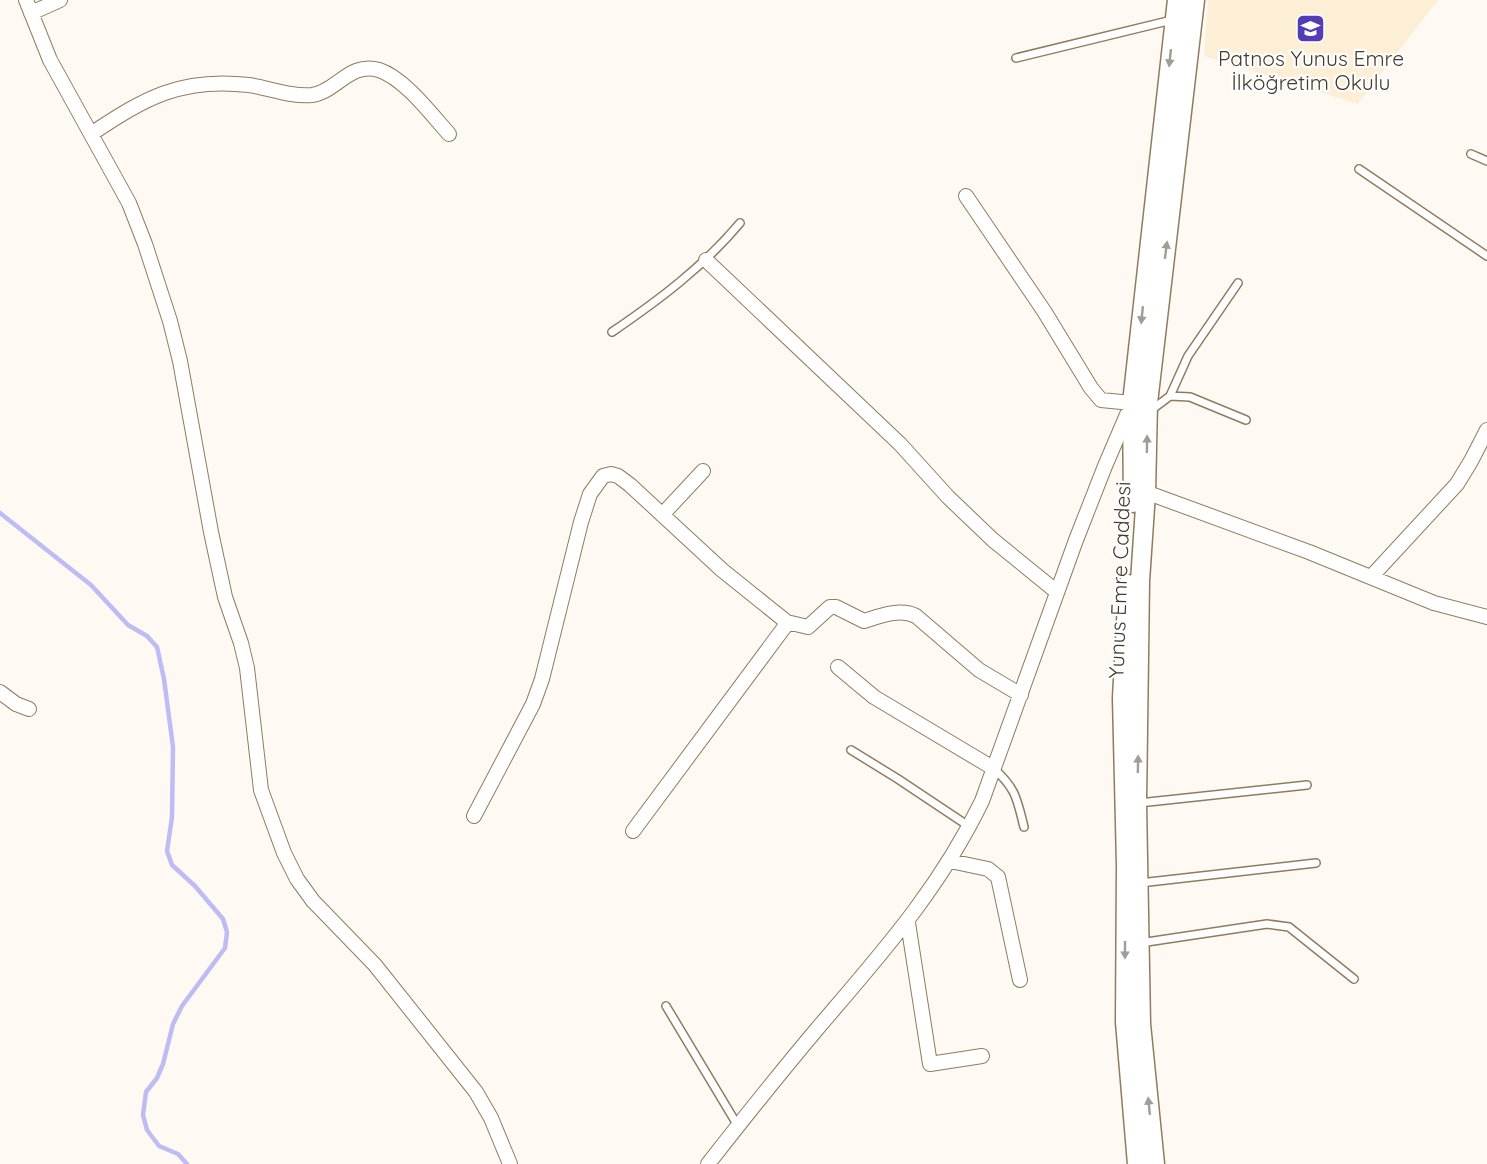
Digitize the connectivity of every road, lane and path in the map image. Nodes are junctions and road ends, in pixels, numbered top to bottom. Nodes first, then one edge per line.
1 (60, 0) edge
2 (1177, 0) edge
3 (1195, 0) edge
4 (29, 7) edge
5 (1175, 20) junction
6 (1016, 58) dead end
7 (91, 134) junction
8 (449, 134) dead end
9 (1471, 154) dead end
10 (1487, 161) edge
11 (1359, 169) dead end
12 (966, 196) dead end
13 (740, 223) dead end
14 (1487, 256) edge
15 (706, 260) junction
16 (1238, 283) dead end
17 (612, 332) dead end
18 (1170, 396) junction
19 (1140, 408) junction
20 (1246, 420) dead end
21 (1487, 430) edge
22 (703, 471) dead end
23 (1140, 491) junction
24 (662, 515) junction
25 (1371, 577) junction
26 (1057, 592) junction
27 (1487, 617) edge
28 (789, 623) junction
29 (838, 667) dead end
30 (0, 692) edge
31 (1021, 695) junction
32 (29, 709) dead end
33 (851, 750) dead end
34 (993, 768) junction
35 (1306, 785) dead end
36 (1137, 803) junction
37 (474, 816) dead end
38 (969, 827) junction
39 (1024, 828) dead end
40 (633, 831) dead end
41 (950, 861) junction
42 (1316, 863) dead end
43 (1138, 883) junction
44 (908, 923) junction
45 (1140, 943) junction
46 (1354, 979) dead end
47 (1020, 980) dead end
48 (666, 1006) dead end
49 (982, 1056) dead end
50 (738, 1126) junction
51 (510, 1164) edge
52 (708, 1164) edge
53 (1137, 1164) edge
54 (1155, 1164) edge

1 - 4 street
2 - 5 street, Yunus Emre Caddesi
19 -> 3 street, Yunus Emre Caddesi
4 - 7 street
5 - 6 lane
5 -> 19 street, Yunus Emre Caddesi
7 - 8 street
7 - 51 street
9 - 10 lane
11 - 14 lane
12 - 19 street
13 - 15 lane
15 - 17 lane
15 - 26 street
16 - 18 lane
18 - 19 lane
18 - 20 lane
19 - 23 street, Yunus Emre Caddesi
19 - 26 street
21 - 25 street
22 - 24 street
23 - 25 street
36 -> 23 street, Yunus Emre Caddesi
23 -> 53 street, Yunus Emre Caddesi
24 - 28 street
24 - 37 street
25 - 27 street
26 - 31 street
28 - 31 street
28 - 40 street
29 - 34 street
30 - 32 street
31 - 34 street
33 - 38 lane
34 - 38 street
34 - 39 lane
35 - 36 lane
36 - 43 street, Yunus Emre Caddesi
38 - 41 street
41 - 44 street
41 - 47 street
42 - 43 lane
43 - 45 street, Yunus Emre Caddesi
44 - 49 street
44 - 50 street
45 - 46 lane
54 -> 45 street, Yunus Emre Caddesi
48 - 50 lane
50 - 52 street

